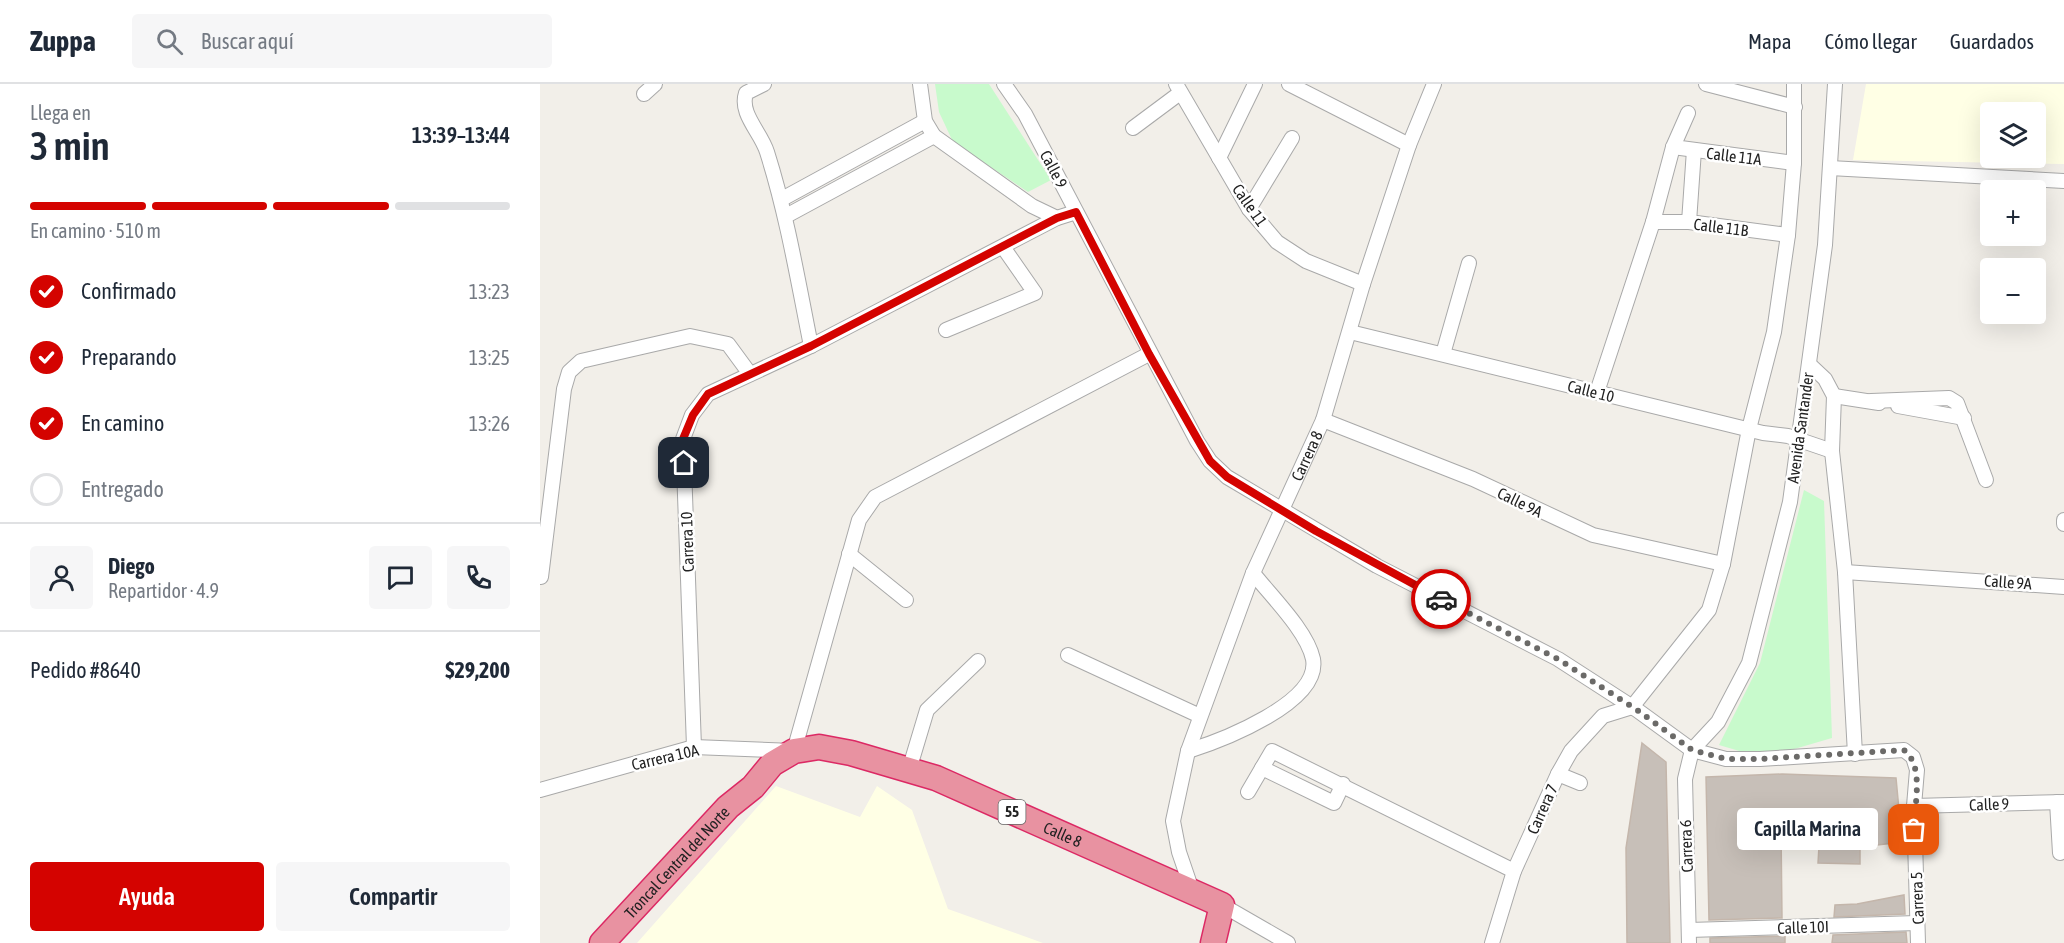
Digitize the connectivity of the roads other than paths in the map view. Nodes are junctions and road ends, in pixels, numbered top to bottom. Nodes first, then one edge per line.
1 (656, 84) edge
2 (764, 84) edge
3 (920, 84) edge
4 (1004, 84) edge
5 (1255, 84) edge
6 (1289, 84) edge
7 (1434, 84) edge
8 (1706, 84) edge
9 (1794, 84) edge
10 (1834, 84) edge
11 (1178, 88) edge
12 (644, 94) dead end
13 (1795, 107) junction
14 (1688, 113) dead end
15 (925, 121) junction
16 (1133, 128) dead end
17 (933, 136) junction
18 (1292, 138) dead end
19 (1409, 145) junction
20 (1673, 147) junction
21 (1694, 150) junction
22 (1219, 158) junction
23 (1794, 164) junction
24 (1830, 168) junction
25 (2064, 182) edge
26 (782, 199) junction
27 (1249, 209) junction
28 (1076, 212) junction
29 (786, 216) junction
30 (1057, 218) junction
31 (1653, 222) junction
32 (1689, 222) junction
33 (1788, 235) junction
34 (1003, 247) junction
35 (1469, 263) dead end
36 (1363, 284) junction
37 (946, 330) dead end
38 (1350, 332) junction
39 (811, 346) junction
40 (1149, 354) junction
41 (1443, 354) junction
42 (1809, 364) junction
43 (750, 374) junction
44 (1598, 392) junction
45 (1834, 396) junction
46 (1323, 420) junction
47 (1756, 431) junction
48 (1793, 438) junction
49 (1833, 451) junction
50 (1986, 480) dead end
51 (1281, 508) junction
52 (849, 554) junction
53 (1723, 564) junction
54 (1845, 572) junction
55 (1253, 573) junction
56 (541, 577) edge
57 (2064, 587) edge
58 (906, 600) dead end
59 (1068, 655) dead end
60 (978, 661) dead end
61 (1638, 711) junction
62 (1200, 716) junction
63 (694, 747) junction
64 (1692, 750) junction
65 (1904, 750) joint
66 (794, 751) junction
67 (1188, 751) junction
68 (1855, 754) junction
69 (1262, 768) junction
70 (909, 770) junction
71 (1343, 784) junction
72 (753, 787) junction
73 (540, 790) edge
74 (1248, 792) dead end
75 (2061, 802) edge
76 (1914, 806) junction
77 (2060, 853) dead end
78 (1514, 871) junction
79 (1193, 893) junction
80 (1222, 905) junction
81 (1917, 923) junction
82 (1689, 936) edge
83 (602, 943) edge
84 (621, 943) edge
85 (1213, 943) edge
86 (1288, 943) edge
87 (1492, 943) edge
88 (1918, 943) edge

1 - 12 street
2 - 26 street
3 - 15 street
4 - 28 street, Calle 9
5 - 22 street
6 - 19 street
7 - 19 street, Carrera 8
8 - 13 street
9 - 13 street
10 - 24 street, Avenida Santander
11 - 16 street
11 - 22 street, Calle 11
13 - 23 street
14 - 20 street
15 - 17 street
15 - 26 street
17 - 29 street
17 - 30 street
18 - 27 street
19 - 36 street, Carrera 8
20 - 21 street, Calle 11A
20 - 31 street
21 - 23 street, Calle 11A
21 - 32 street
22 - 27 street, Calle 11
23 - 33 street
24 - 25 street
24 - 42 street, Avenida Santander
26 - 29 street
27 - 36 street, Calle 11
28 - 30 street, Carrera 10
28 - 40 street, Calle 9
29 - 39 street
30 - 34 street, Carrera 10
31 - 32 street, Calle 11B
31 - 44 street
32 - 33 street, Calle 11B
33 - 47 street
34 - 37 street
34 - 39 street, Carrera 10
35 - 41 street
36 - 38 street, Carrera 8
38 - 41 street, Calle 10
38 - 46 street, Carrera 8
39 - 43 street, Carrera 10
40 - 51 street, Calle 9
40 - 52 street
41 - 44 street, Calle 10
42 - 45 street
42 - 48 street, Avenida Santander
43 - 56 street
43 - 63 street, Carrera 10
44 - 47 street, Calle 10
45 - 49 street
45 - 50 street
46 - 51 street, Carrera 8
46 - 53 street, Calle 9A
47 - 48 street, Calle 10
47 - 53 street
48 - 49 street, Calle 10
48 - 64 street, Avenida Santander
49 - 54 street
51 - 55 street, Carrera 8
51 - 61 street, Calle 9
52 - 58 street
52 - 66 street
53 - 61 street
54 - 57 street, Calle 9A
54 - 68 street
55 - 62 street, Carrera 8
55 - 67 street
59 - 62 street
60 - 70 street
61 - 64 street, Calle 9
61 - 78 street, Carrera 7
62 - 67 street, Carrera 8
63 - 66 street, Carrera 10A
63 - 73 street, Carrera 10A
64 - 68 street, Calle 9
64 - 82 street, Carrera 6
65 - 68 street, Calle 9
65 - 76 street, Carrera 5
66 - 70 highway, Calle 8 / 55
66 - 72 highway, Troncal Central del Norte / 55
67 - 79 street, Carrera 8
69 - 71 street
69 - 71 street
69 - 74 street
70 - 79 highway, Calle 8 / 55
71 - 78 street
72 - 83 highway, Troncal Central del Norte / 55
72 - 84 highway, Troncal Central del Norte / 55
75 - 76 street, Calle 9
75 - 77 street
76 - 81 street, Carrera 5
78 - 87 street, Carrera 7
79 - 80 highway, Calle 8 / 55
80 - 85 highway
80 - 86 street, Calle 8
81 - 82 street, Calle 10I
81 - 88 street, Carrera 5

